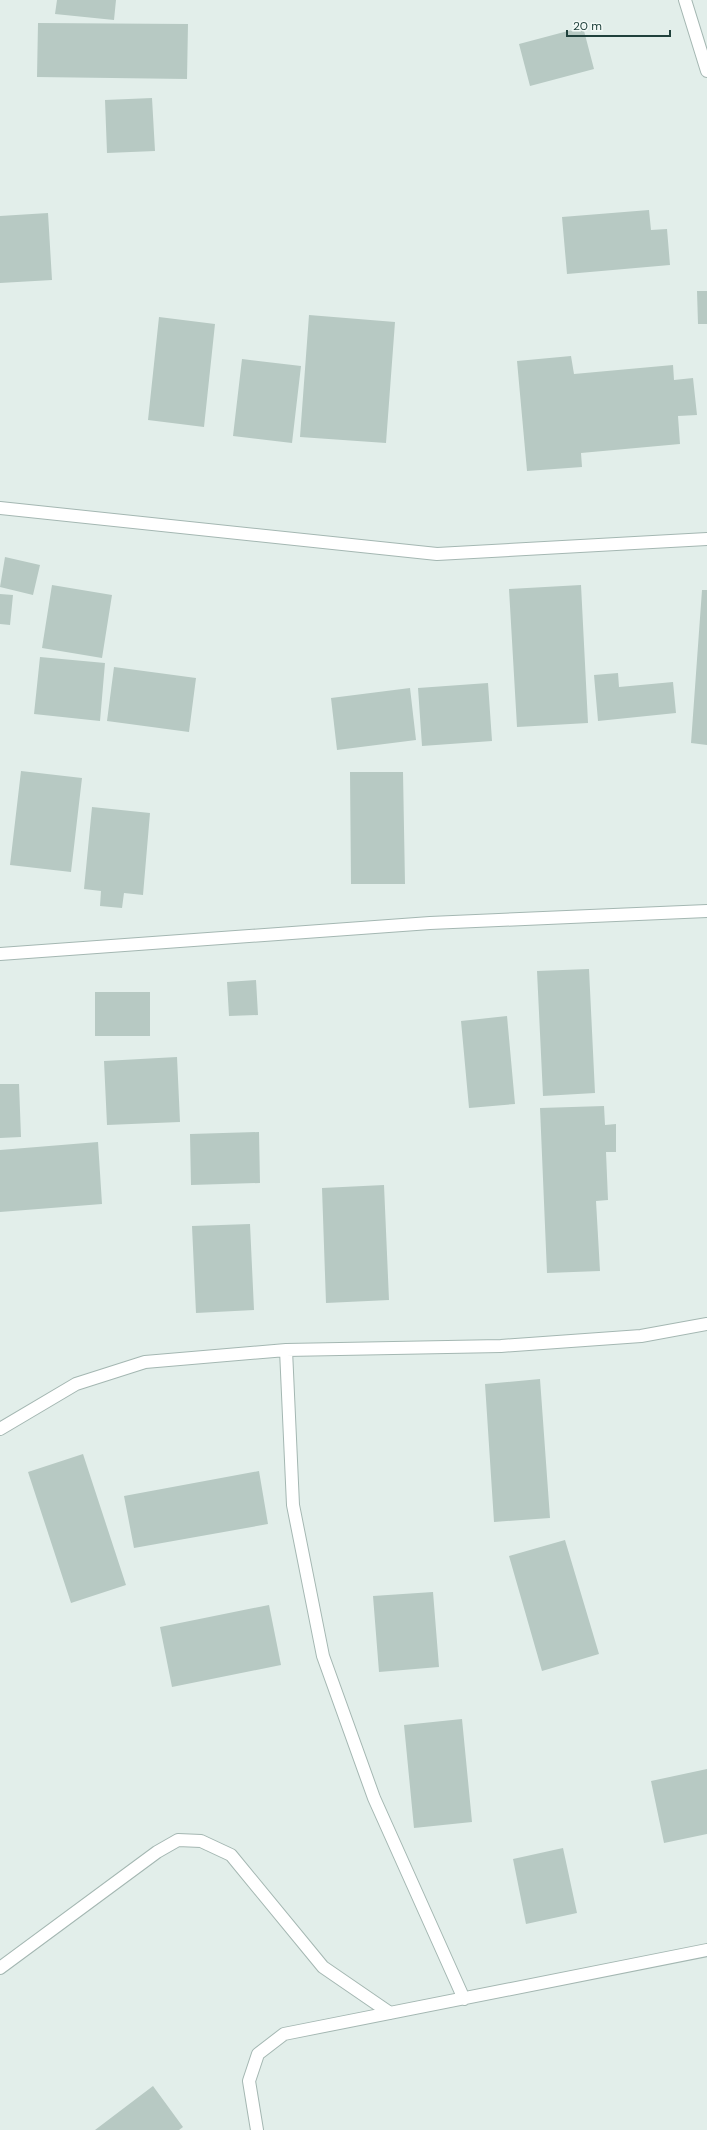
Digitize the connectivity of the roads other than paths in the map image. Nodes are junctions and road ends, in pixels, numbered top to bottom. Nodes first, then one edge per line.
1 (685, 0) edge
2 (707, 71) edge
3 (0, 508) edge
4 (707, 539) edge
5 (707, 911) edge
6 (0, 954) edge
7 (707, 1324) edge
8 (286, 1350) junction
9 (0, 1429) edge
10 (707, 1950) edge
11 (0, 1968) edge
12 (464, 1999) junction
13 (390, 2013) junction
14 (256, 2130) edge

1 - 2 street
3 - 4 street
5 - 6 street
7 - 8 street
8 - 9 street
8 - 12 street
10 - 12 street
11 - 13 street
12 - 13 street
13 - 14 street

